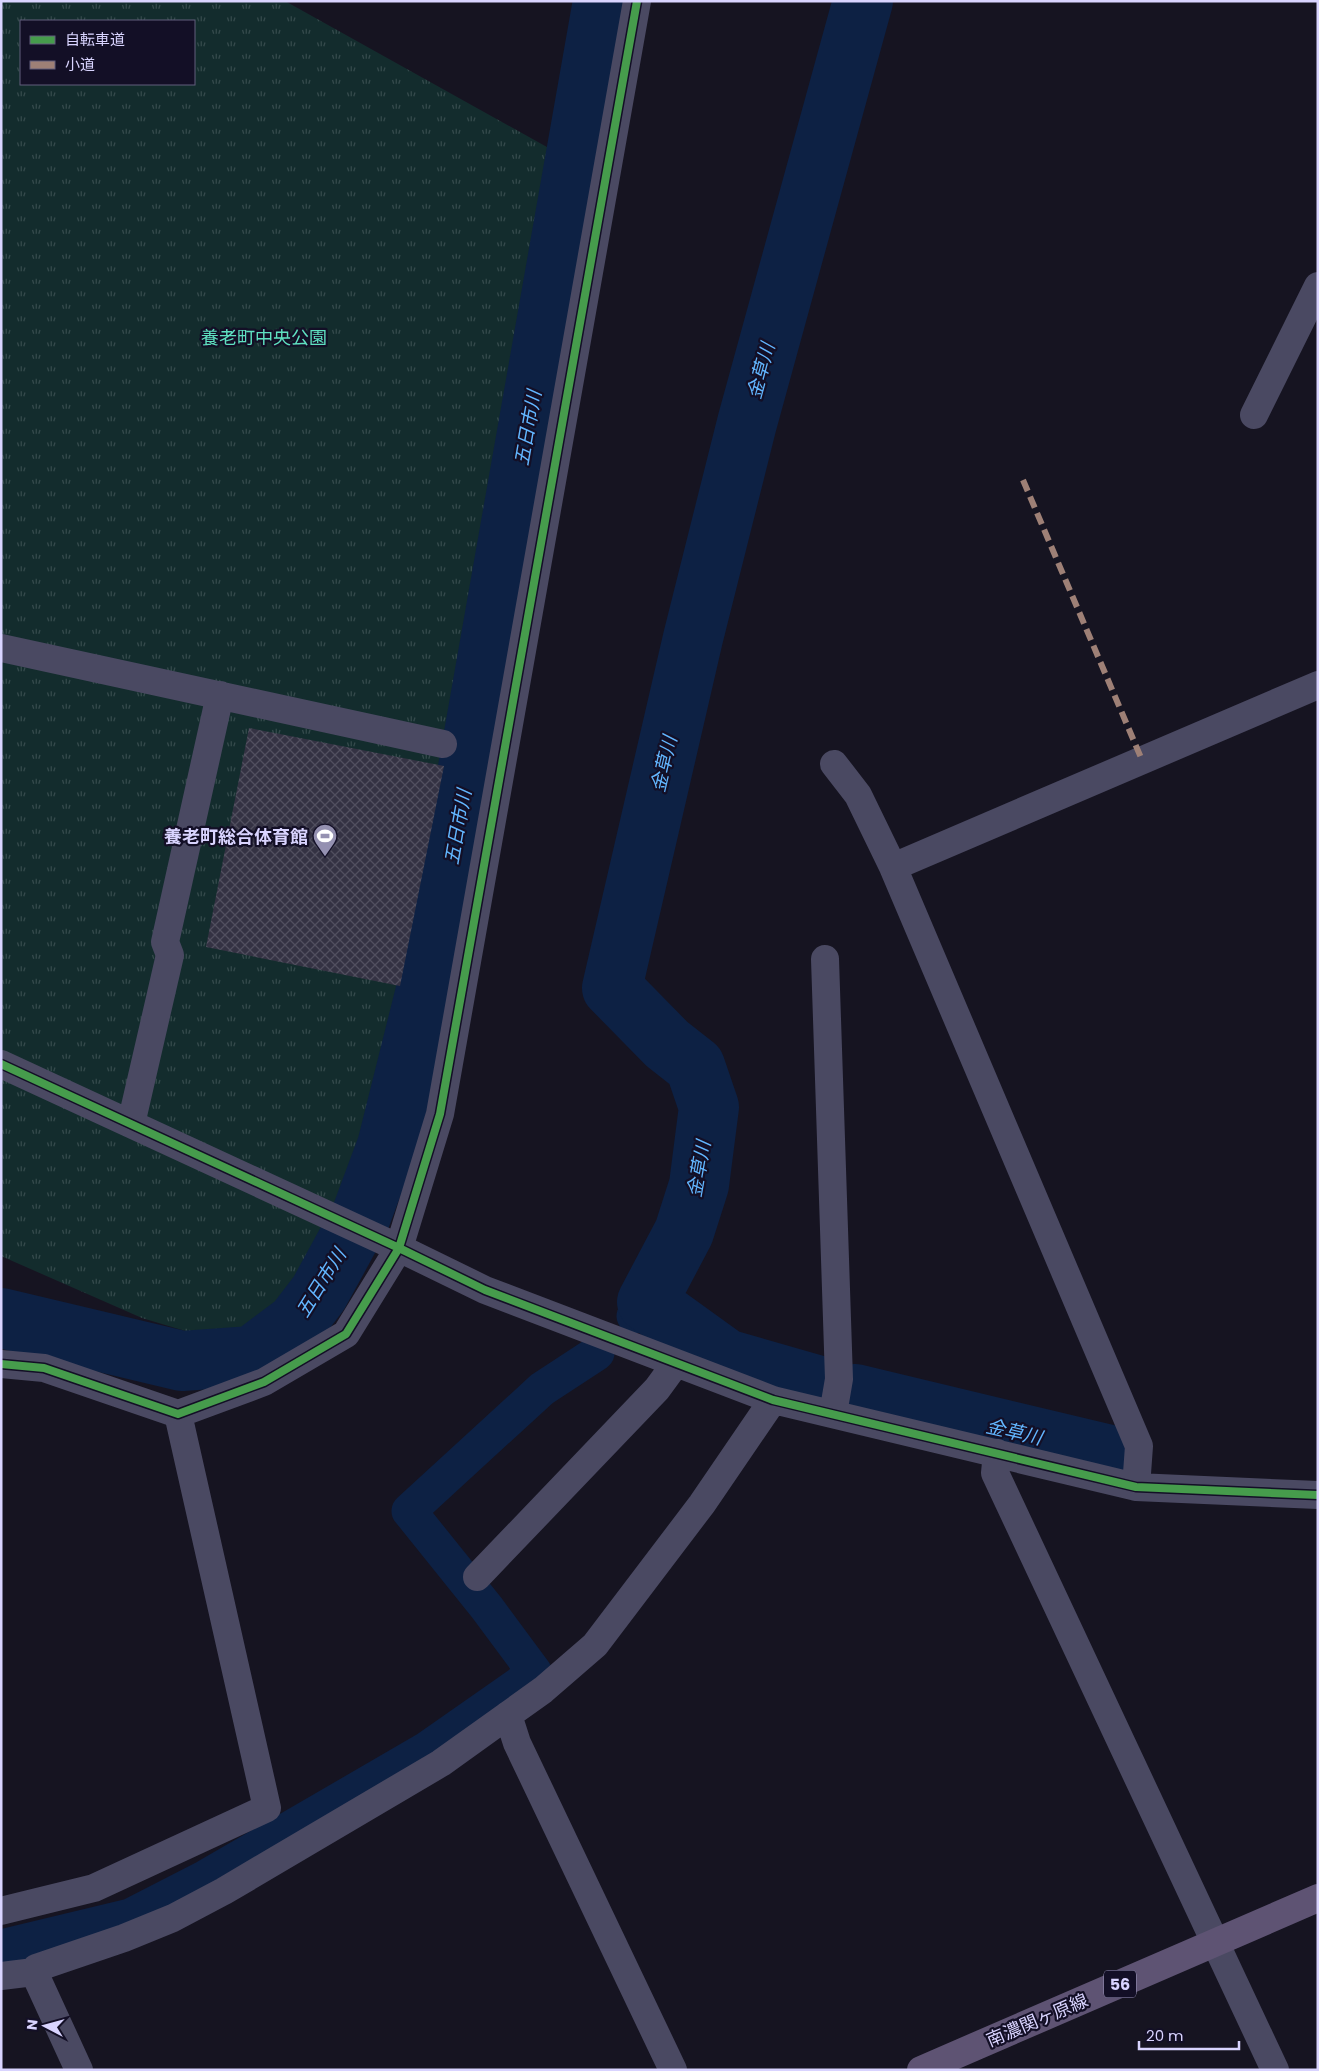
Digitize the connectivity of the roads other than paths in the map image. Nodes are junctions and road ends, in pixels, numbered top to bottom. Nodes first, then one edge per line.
1 (637, 1) edge
2 (1318, 286) edge
3 (1254, 415) dead end
4 (1, 648) edge
5 (1318, 685) edge
6 (220, 695) junction
7 (443, 744) dead end
8 (834, 764) dead end
9 (893, 867) junction
10 (825, 960) dead end
11 (1, 1064) edge
12 (131, 1124) junction
13 (399, 1248) junction
14 (676, 1363) junction
15 (1, 1364) edge
16 (773, 1400) junction
17 (178, 1414) junction
18 (833, 1414) junction
19 (997, 1453) junction
20 (1136, 1486) junction
21 (1318, 1495) edge
22 (477, 1577) dead end
23 (508, 1715) junction
24 (1318, 1898) edge
25 (1, 1911) edge
26 (1215, 1943) junction
27 (34, 1972) junction
28 (1, 1976) edge
29 (79, 2070) edge
30 (673, 2070) edge
31 (922, 2070) edge
32 (1275, 2070) edge

1 - 13 street
2 - 3 street
4 - 6 street
5 - 9 street
6 - 7 street
6 - 12 street
8 - 9 street
9 - 20 street
10 - 18 street
11 - 12 street
12 - 13 street
13 - 14 street
13 - 17 street
14 - 16 street
14 - 22 street
15 - 17 street
16 - 18 street
16 - 23 street
17 - 25 street
18 - 19 street
19 - 20 street
19 - 26 street
20 - 21 street
23 - 27 street
23 - 30 street
24 - 26 main road, 南濃関ヶ原線 / 56
26 - 31 main road, 南濃関ヶ原線 / 56
26 - 32 street
27 - 28 street
27 - 29 street

